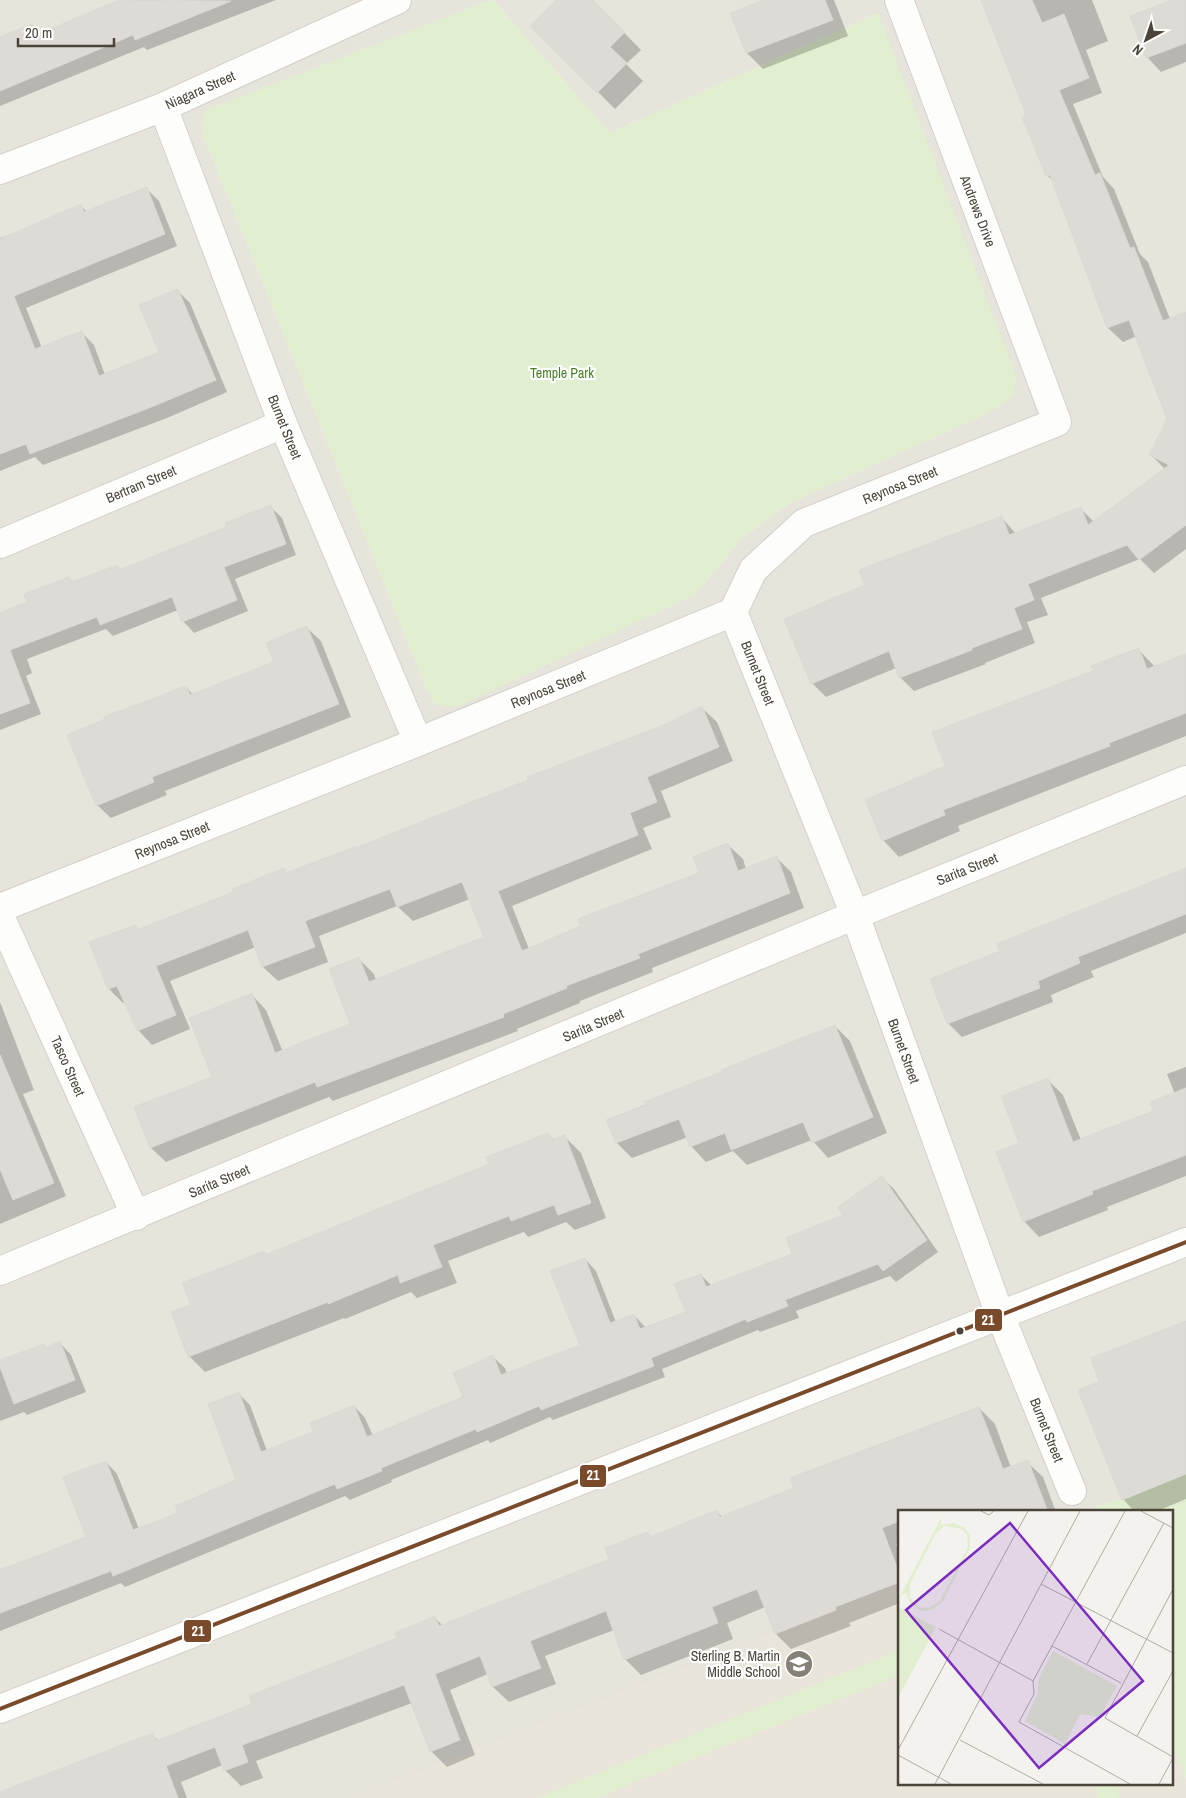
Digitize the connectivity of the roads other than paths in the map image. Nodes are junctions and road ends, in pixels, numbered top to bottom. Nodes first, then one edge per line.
1 (397, 0) edge
2 (899, 0) edge
3 (162, 107) junction
4 (0, 170) edge
5 (1057, 422) joint
6 (283, 424) junction
7 (0, 544) edge
8 (733, 612) junction
9 (418, 742) junction
10 (1186, 780) edge
11 (0, 908) edge
12 (855, 915) junction
13 (0, 916) edge
14 (136, 1216) junction
15 (1186, 1242) edge
16 (0, 1271) edge
17 (1000, 1315) junction
18 (1072, 1491) dead end
19 (0, 1709) edge

1 - 3 street, Niagara Street
2 - 5 street, Andrews Drive
3 - 4 street, Niagara Street
3 - 6 street, Burnet Street
5 - 8 street, Reynosa Street
6 - 7 street, Bertram Street
6 - 9 street, Burnet Street
8 - 9 street, Reynosa Street
8 - 12 street, Burnet Street
9 - 11 street, Reynosa Street
10 - 12 street, Sarita Street
12 - 14 street, Sarita Street
12 - 17 street, Burnet Street
13 - 14 street, Tasco Street
14 - 16 street, Sarita Street
15 - 17 street
17 - 18 street, Burnet Street
17 - 19 street

